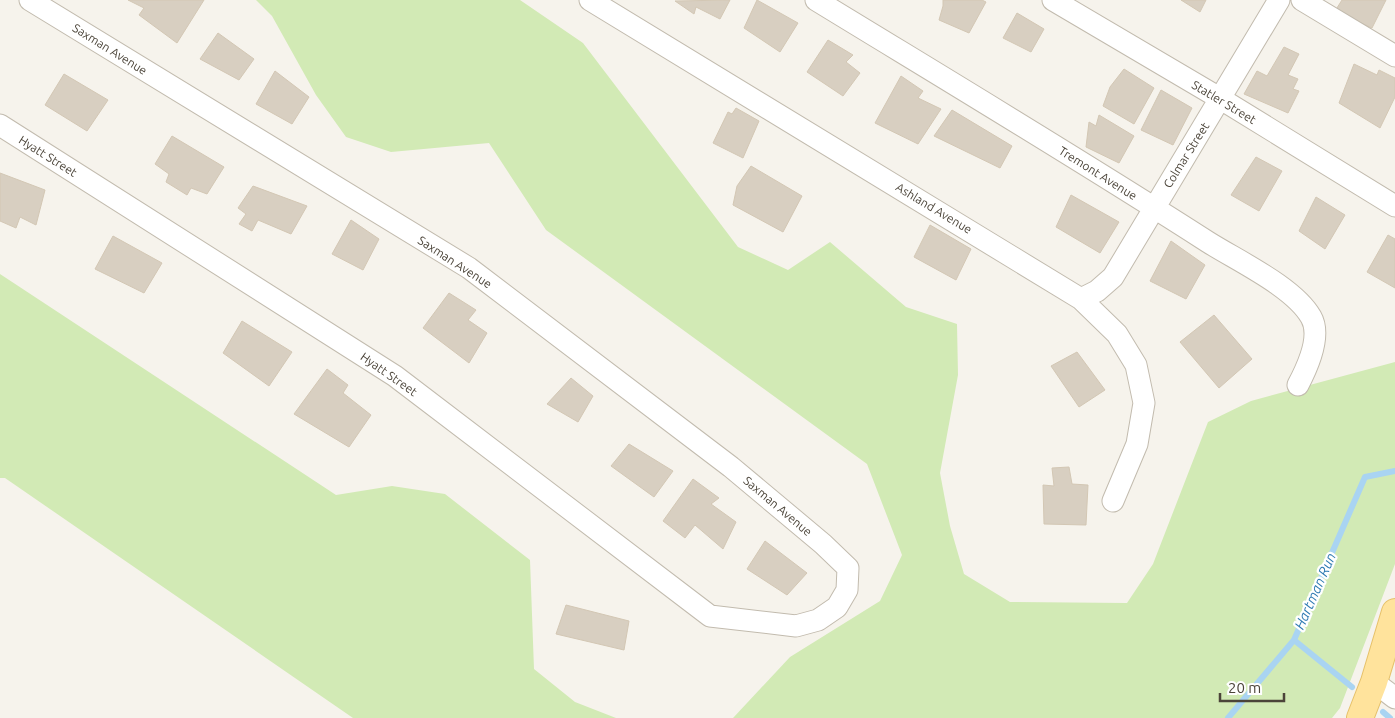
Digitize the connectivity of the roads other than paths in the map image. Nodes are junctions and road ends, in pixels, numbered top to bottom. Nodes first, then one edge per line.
1 (30, 0) edge
2 (590, 0) edge
3 (816, 0) edge
4 (1052, 0) edge
5 (1279, 0) edge
6 (1302, 0) edge
7 (1395, 56) edge
8 (1221, 99) junction
9 (0, 125) edge
10 (1395, 206) edge
11 (1154, 207) junction
12 (1081, 299) junction
13 (1298, 385) dead end
14 (1113, 501) dead end
15 (848, 568) joint
16 (1395, 612) edge
17 (1374, 682) junction
18 (1395, 698) edge
19 (1360, 718) edge

1 - 15 street, Saxman Avenue
2 - 12 street, Ashland Avenue
3 - 11 street, Tremont Avenue
4 - 8 street, Statler Street
5 - 8 street, Colmar Street
6 - 7 street
8 - 10 street, Statler Street
8 - 11 street, Colmar Street
9 - 15 street, Hyatt Street
11 - 12 street, Colmar Street
11 - 13 street, Tremont Avenue
12 - 14 street, Ashland Avenue
16 - 17 main road
17 - 18 street
17 - 19 main road

